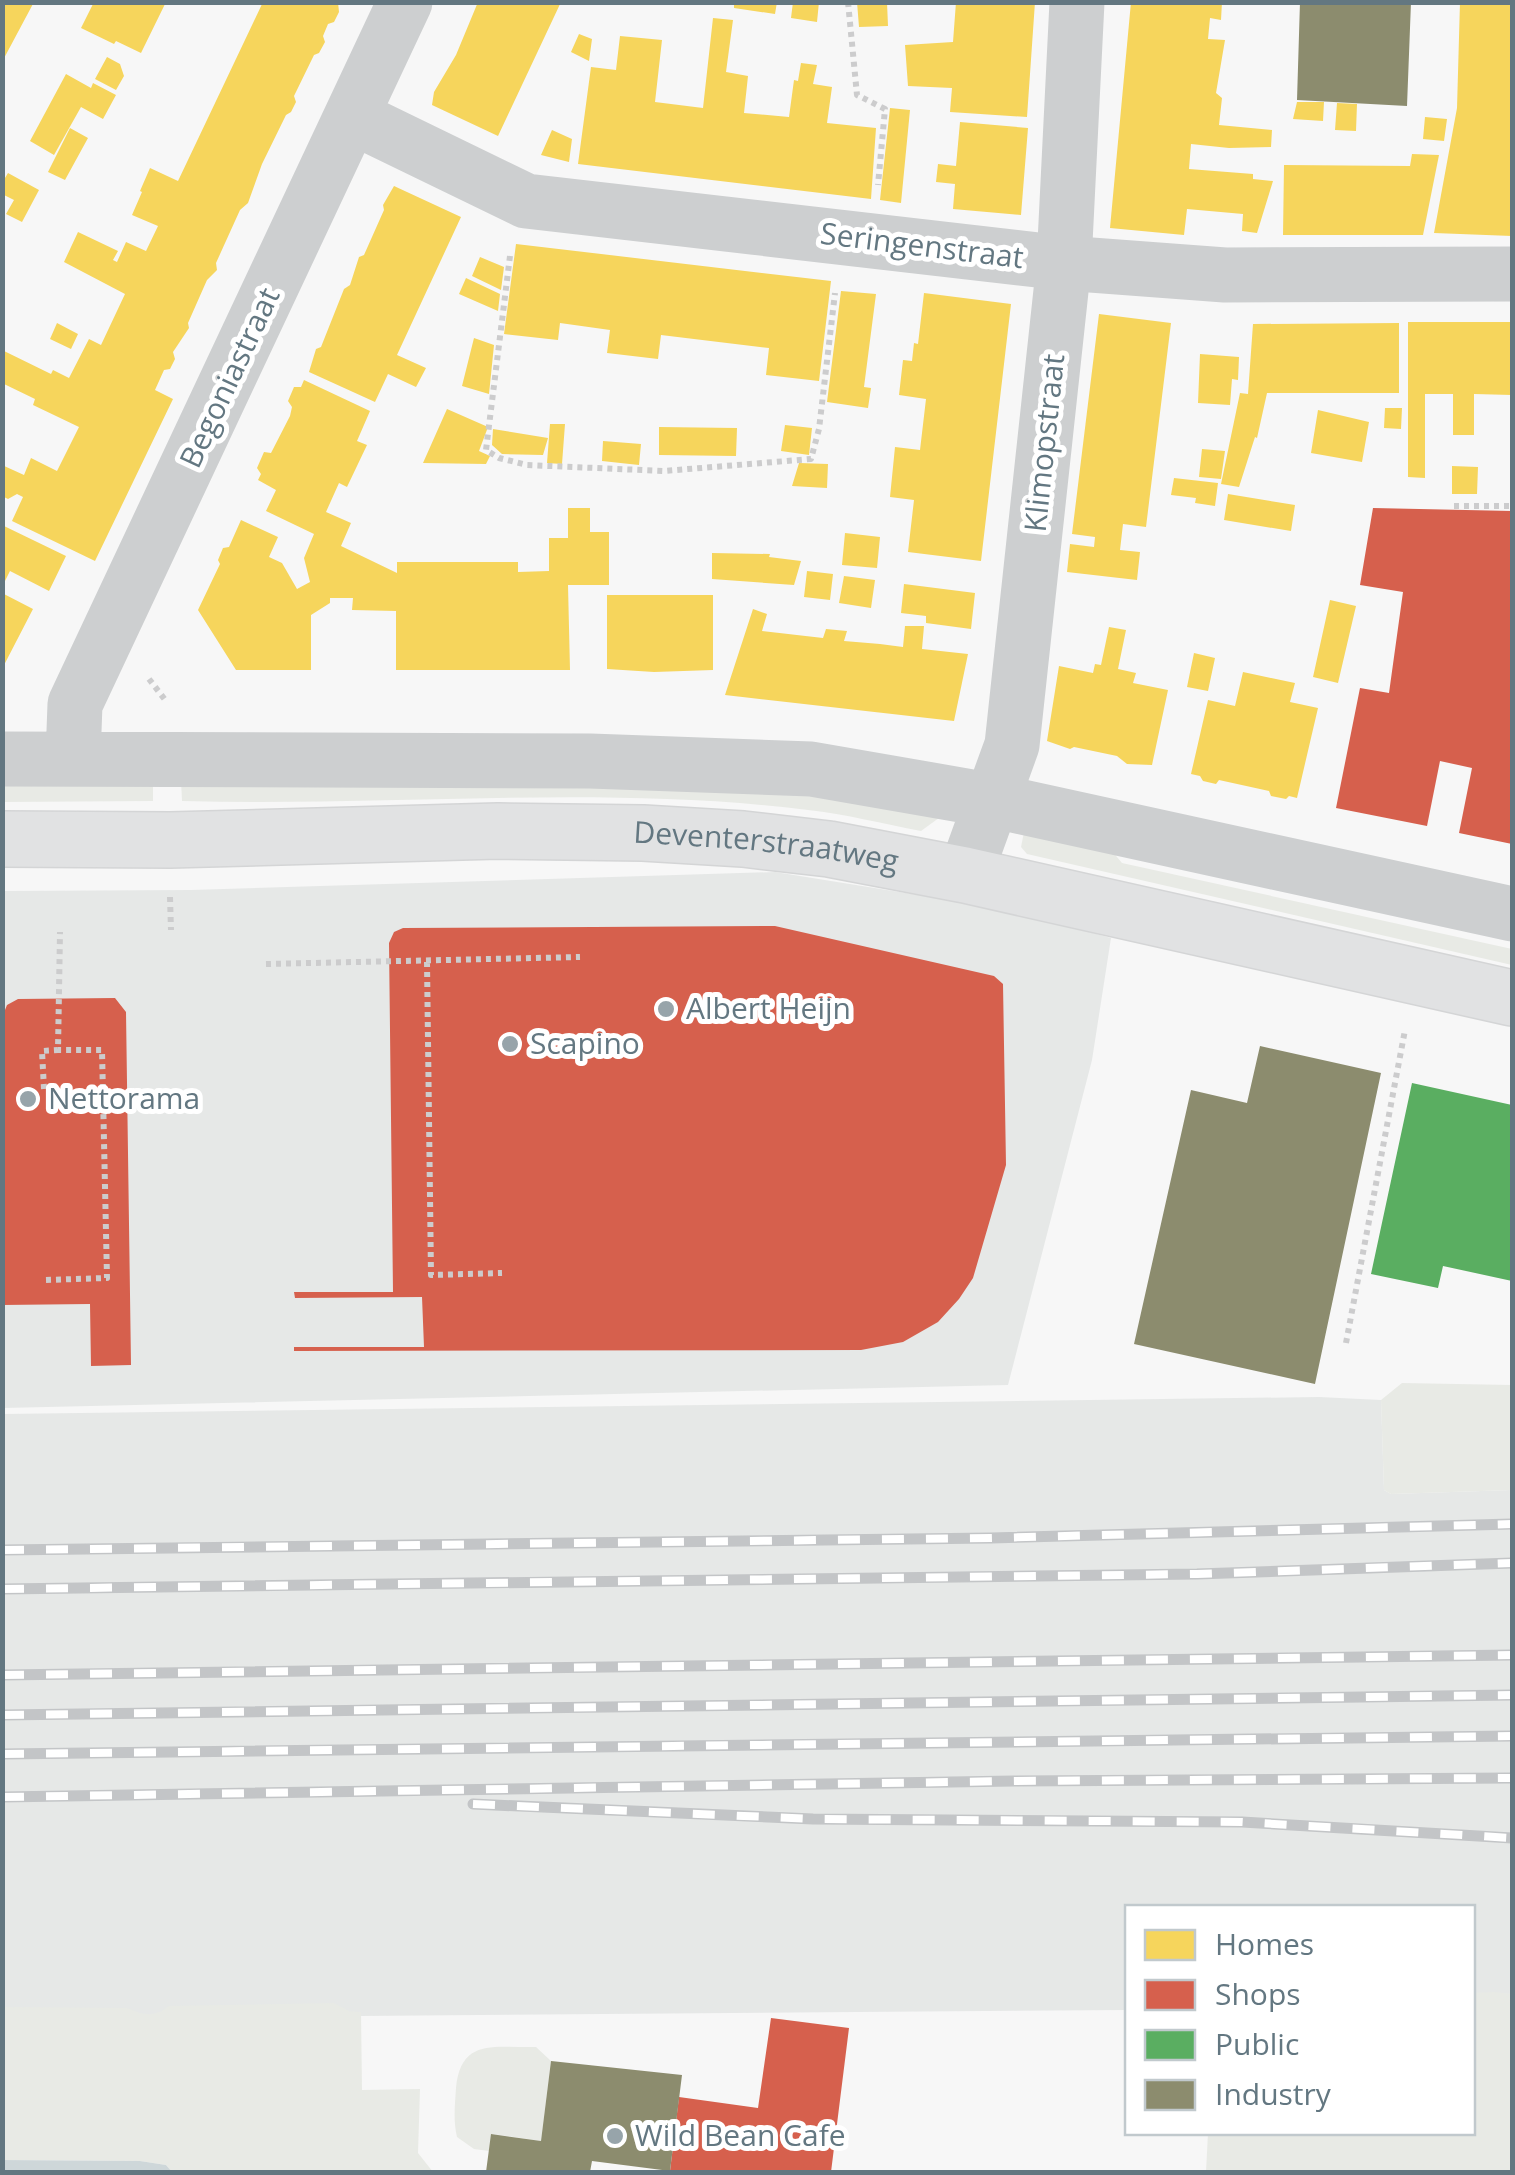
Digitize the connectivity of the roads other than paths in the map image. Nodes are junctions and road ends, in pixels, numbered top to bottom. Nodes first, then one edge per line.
1 (405, 2) edge
2 (1077, 2) edge
3 (353, 117) junction
4 (1064, 263) junction
5 (1512, 274) edge
6 (73, 758) junction
7 (2, 759) edge
8 (994, 801) junction
9 (2, 839) edge
10 (966, 875) junction
11 (1512, 914) edge
12 (1512, 998) edge

1 - 3 street, Begoniastraat
2 - 4 street, Klimopstraat
3 - 4 street, Seringenstraat
3 - 6 street, Begoniastraat
4 - 5 street, Seringenstraat
4 - 8 street, Klimopstraat
6 - 7 street
6 - 8 street
8 - 10 street, Klimopstraat
8 - 11 street
9 - 10 street, Deventerstraatweg
10 - 12 street, Deventerstraatweg

